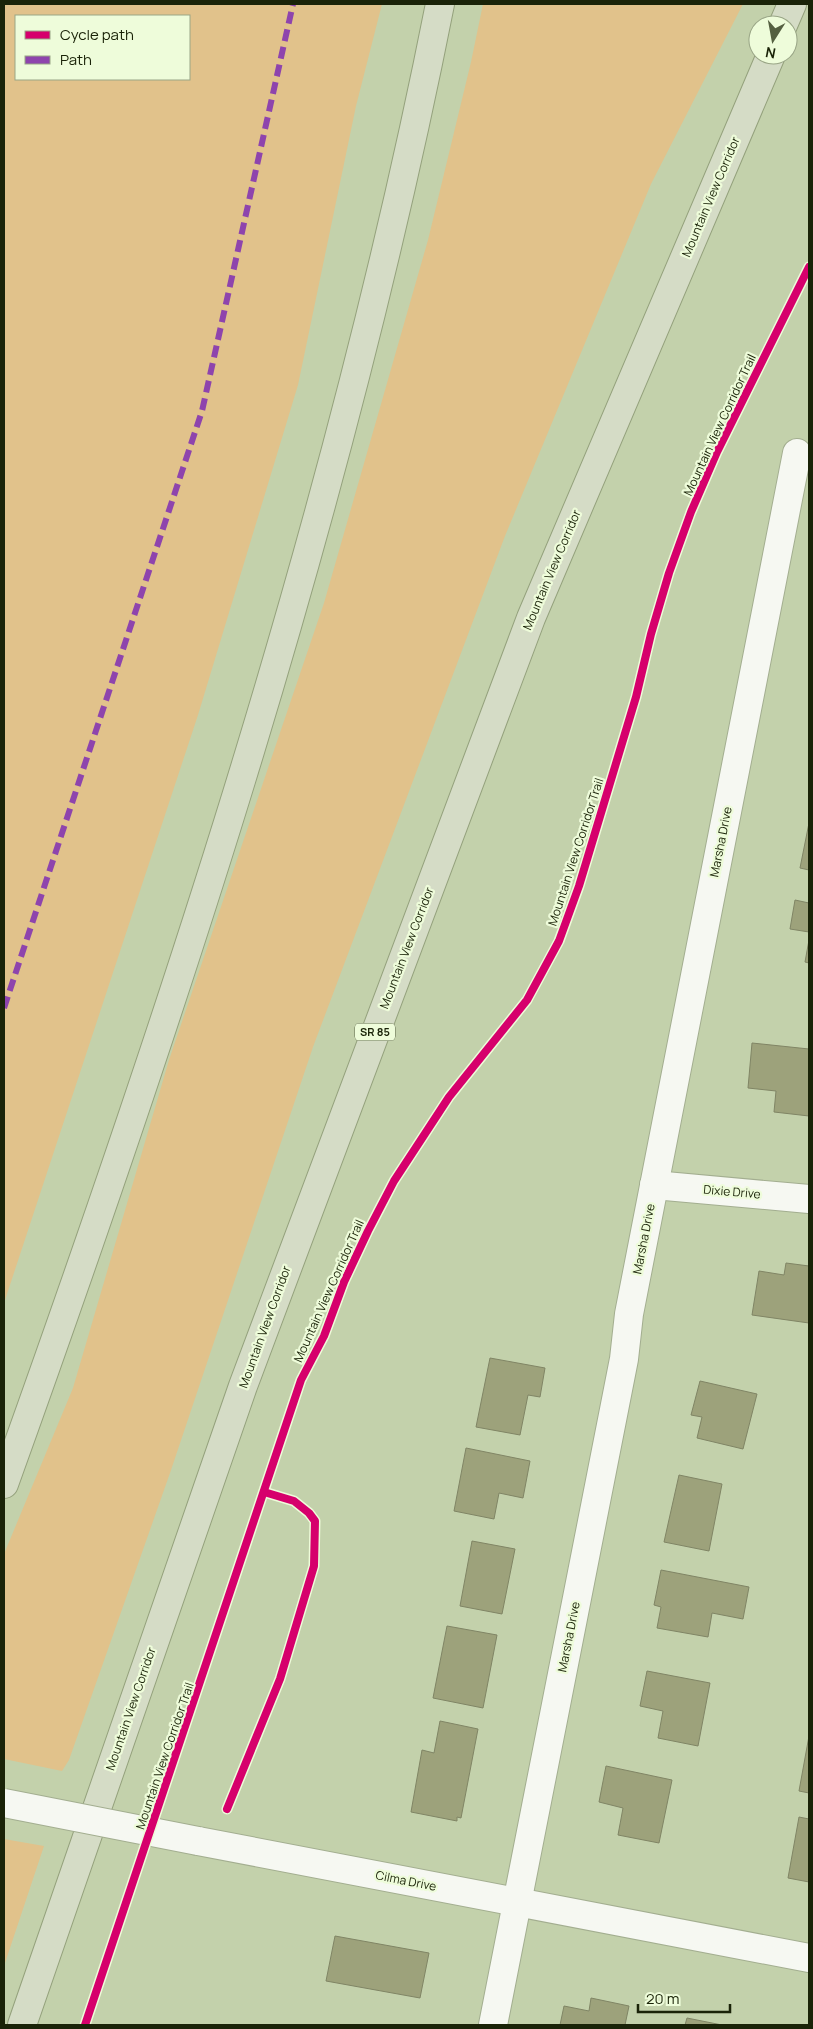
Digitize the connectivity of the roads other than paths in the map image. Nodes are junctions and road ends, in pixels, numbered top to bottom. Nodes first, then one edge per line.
1 (440, 4) edge
2 (767, 65) edge
3 (796, 453) dead end
4 (654, 1185) junction
5 (809, 1198) edge
6 (4, 1484) edge
7 (4, 1803) edge
8 (518, 1902) junction
9 (809, 1958) edge
10 (22, 2025) edge
11 (493, 2025) edge

1 - 6 highway
2 - 10 highway, Mountain View Corridor / SR 85
3 - 4 street, Marsha Drive
4 - 5 street, Dixie Drive
4 - 8 street, Marsha Drive
7 - 8 street, Cilma Drive, bridge
8 - 9 street, Cilma Drive
8 - 11 street, Marsha Drive

